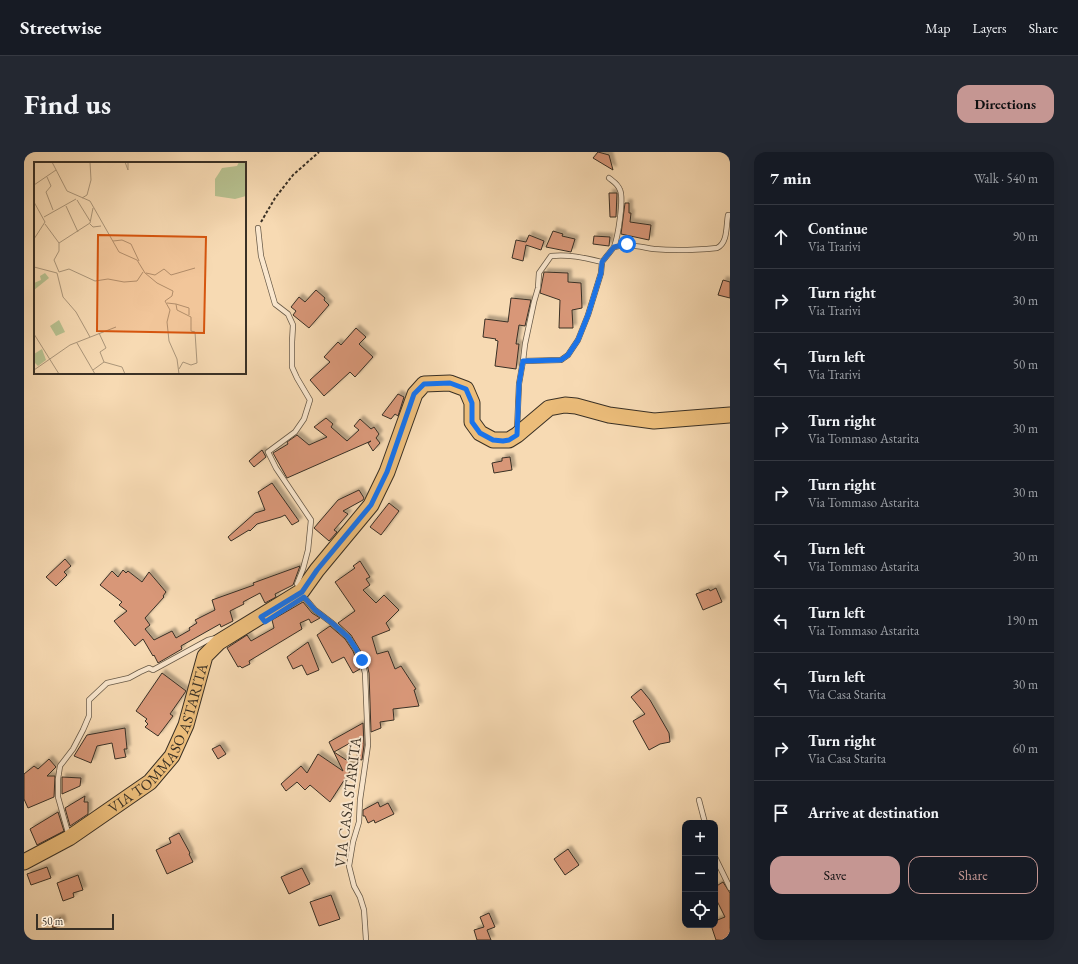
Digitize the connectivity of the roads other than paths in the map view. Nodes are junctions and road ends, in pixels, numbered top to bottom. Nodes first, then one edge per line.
1 (609, 178) dead end
2 (730, 215) edge
3 (258, 228) road end
4 (614, 247) junction
5 (602, 262) junction
6 (523, 361) junction
7 (730, 415) edge
8 (517, 435) junction
9 (298, 597) junction
10 (235, 632) junction
11 (699, 800) dead end
12 (704, 820) edge
13 (69, 838) junction
14 (24, 862) edge
15 (718, 863) edge
16 (730, 888) edge
17 (366, 940) edge

1 - 4 lane
2 - 4 lane
3 - 9 lane
4 - 5 lane
5 - 6 lane
5 - 6 lane
6 - 8 lane
7 - 8 main road, VIA TOMMASO ASTARITA
8 - 9 main road, VIA TOMMASO ASTARITA
9 - 10 main road, VIA TOMMASO ASTARITA
9 - 17 lane, VIA CASA STARITA
10 - 13 main road, VIA TOMMASO ASTARITA
10 - 13 lane
11 - 12 lane
13 - 14 main road, VIA TOMMASO ASTARITA
15 - 16 lane

